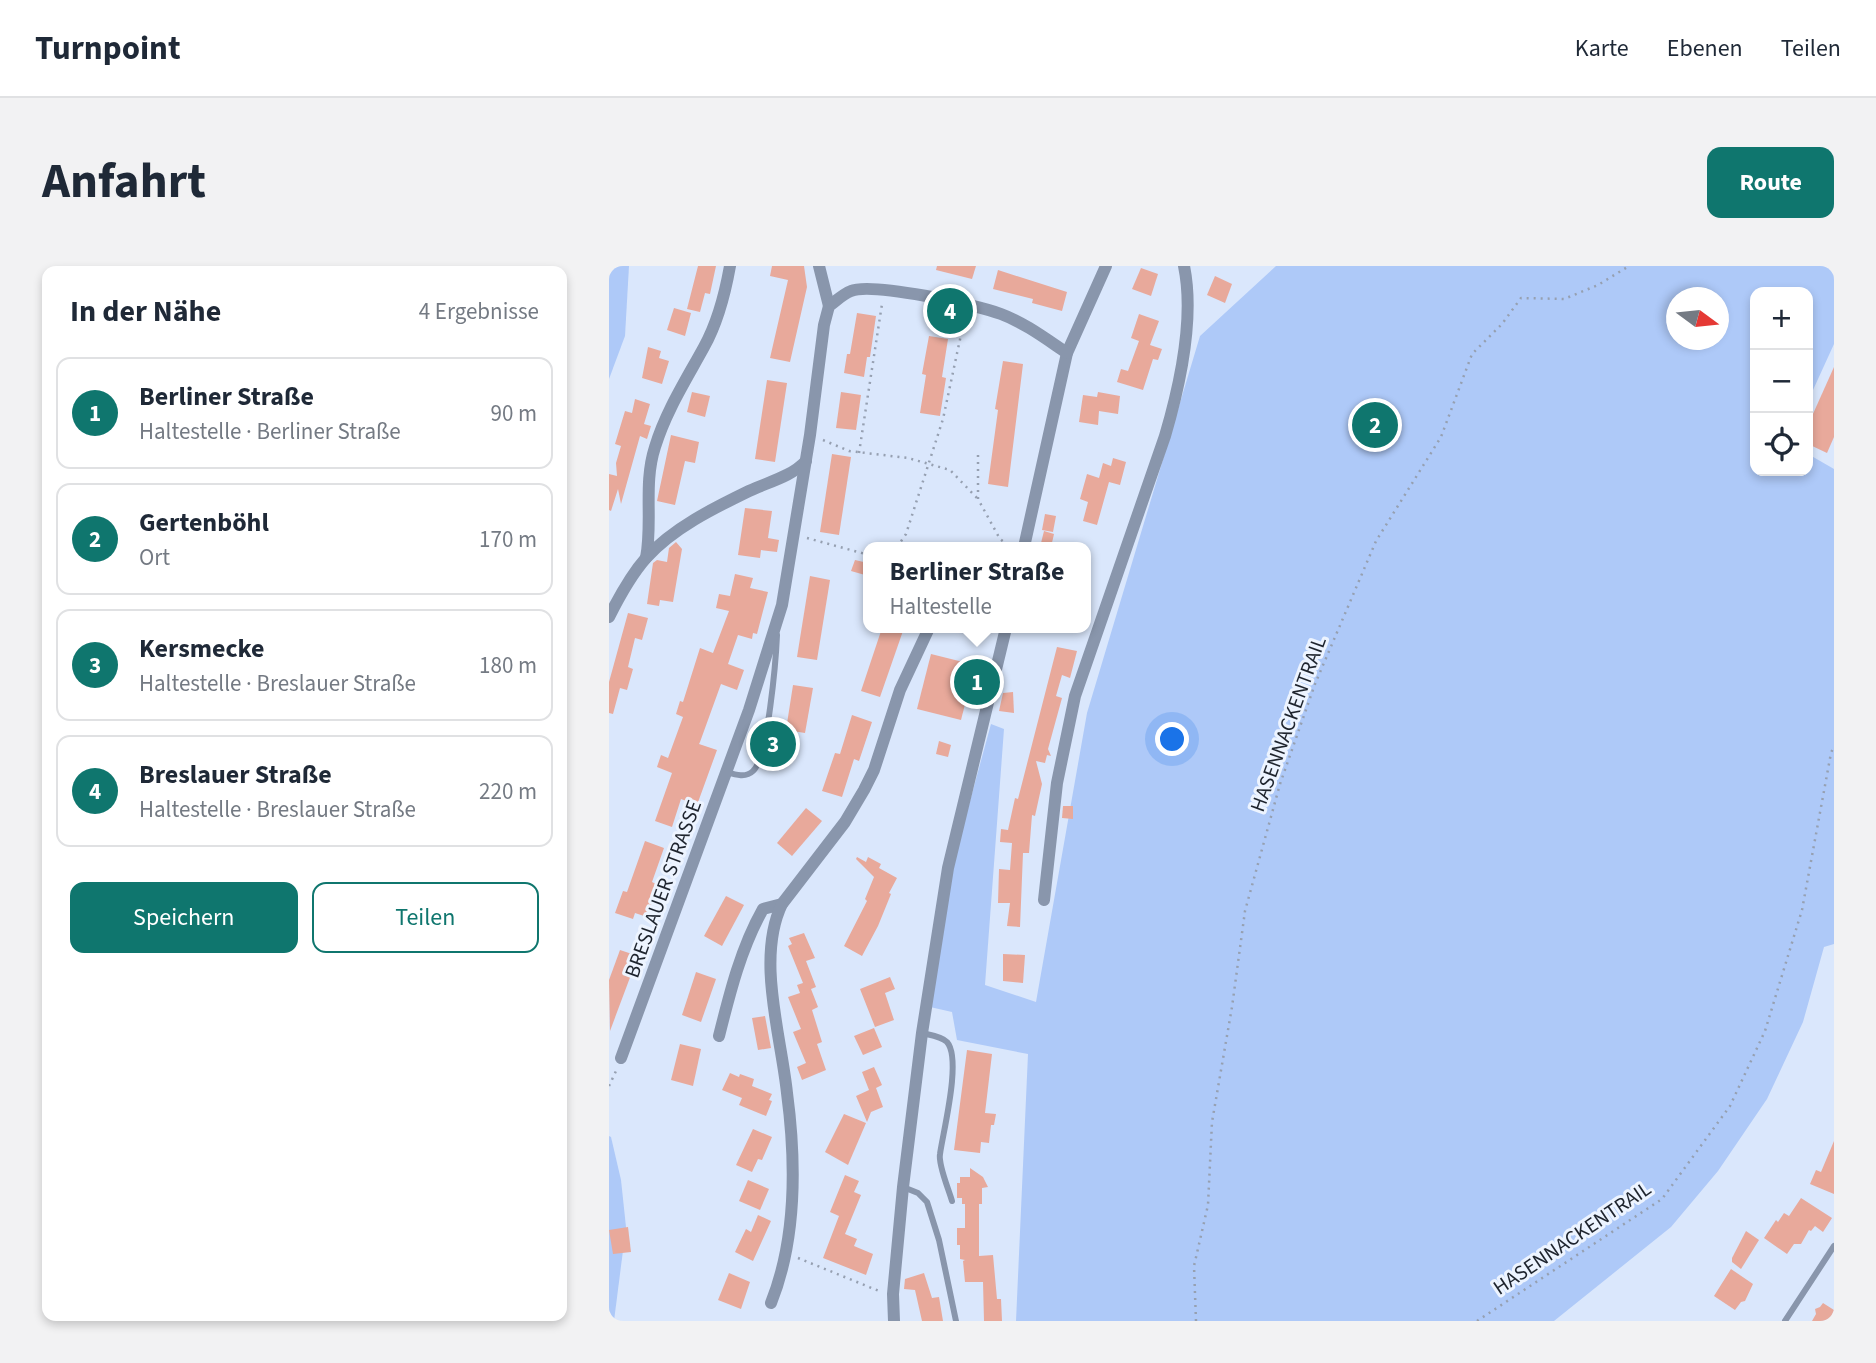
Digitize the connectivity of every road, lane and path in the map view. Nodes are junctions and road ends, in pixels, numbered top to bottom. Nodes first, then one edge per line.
1 (730, 266) edge
2 (819, 266) edge
3 (1106, 266) edge
4 (1184, 266) edge
5 (1629, 266) edge
6 (884, 290) junction
7 (967, 304) junction
8 (828, 306) junction
9 (1067, 353) junction
10 (810, 435) junction
11 (859, 453) junction
12 (978, 455) dead end
13 (806, 461) junction
14 (929, 466) junction
15 (978, 499) junction
16 (794, 534) junction
17 (900, 542) edge
18 (1004, 542) edge
19 (1025, 542) edge
20 (863, 553) edge
21 (646, 558) junction
22 (778, 616) junction
23 (609, 617) edge
24 (927, 633) edge
25 (1005, 633) edge
26 (1834, 746) edge
27 (725, 772) junction
28 (1044, 900) dead end
29 (782, 904) junction
30 (922, 1032) junction
31 (719, 1036) dead end
32 (621, 1058) joint
33 (609, 1087) edge
34 (903, 1187) junction
35 (952, 1201) dead end
36 (1834, 1246) edge
37 (786, 1253) junction
38 (869, 1288) dead end
39 (771, 1303) dead end
40 (894, 1321) edge
41 (955, 1321) edge
42 (1196, 1321) edge
43 (1477, 1321) edge
44 (1785, 1321) edge

1 - 21 street
2 - 8 street
3 - 9 street
4 - 28 street
5 - 42 path, HASENNACKENTRAIL
6 - 7 street
6 - 8 street
6 - 11 path
7 - 9 street
7 - 14 path
8 - 10 street, BRESLAUER STRASSE
9 - 19 street
10 - 11 path
10 - 13 street, BRESLAUER STRASSE
11 - 14 path
12 - 15 path
13 - 16 street, BRESLAUER STRASSE
13 - 21 street
14 - 15 path
14 - 17 path
15 - 18 path
16 - 20 path
16 - 22 street, BRESLAUER STRASSE
21 - 23 street
22 - 27 street, BRESLAUER STRASSE
22 - 27 lane, BRESLAUER STRASSE
24 - 29 street
25 - 30 street
26 - 43 path, HASENNACKENTRAIL
27 - 32 street, BRESLAUER STRASSE
29 - 31 street
29 - 37 street
30 - 34 street
30 - 35 lane
32 - 33 path
34 - 40 street
34 - 41 lane
36 - 44 lane
37 - 38 path
37 - 39 street

